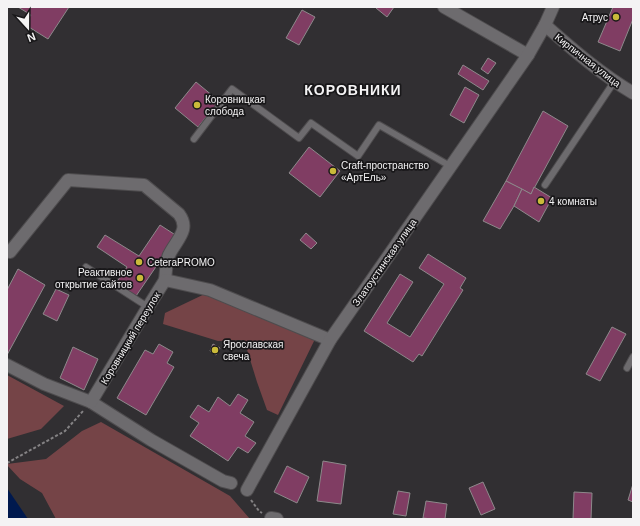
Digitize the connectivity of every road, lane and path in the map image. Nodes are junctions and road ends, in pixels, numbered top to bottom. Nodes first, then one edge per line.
1 (444, 7) edge
2 (553, 7) edge
3 (545, 25) junction
4 (528, 55) junction
5 (614, 82) junction
6 (633, 93) edge
7 (194, 139) dead end
8 (450, 166) junction
9 (545, 185) dead end
10 (10, 252) dead end
11 (86, 267) dead end
12 (166, 280) junction
13 (148, 307) junction
14 (330, 340) junction
15 (633, 358) edge
16 (7, 365) edge
17 (627, 368) dead end
18 (91, 402) junction
19 (7, 463) edge
20 (231, 483) dead end
21 (247, 490) joint
22 (274, 519) edge

1 - 4 street
2 - 3 street, Златоустинская улица
3 - 4 street, Златоустинская улица
3 - 5 street, Кирпичная улица
4 - 8 street, Златоустинская улица
5 - 6 street, Кирпичная улица
5 - 9 lane
7 - 8 lane
8 - 14 street, Златоустинская улица
10 - 12 street
11 - 13 lane
12 - 13 street, Коровницкий переулок
12 - 14 street, Коровницкий переулок
13 - 18 street, Коровницкий переулок
14 - 21 street, Златоустинская улица
15 - 17 lane
16 - 18 street
18 - 19 path
18 - 20 street
21 - 22 path

